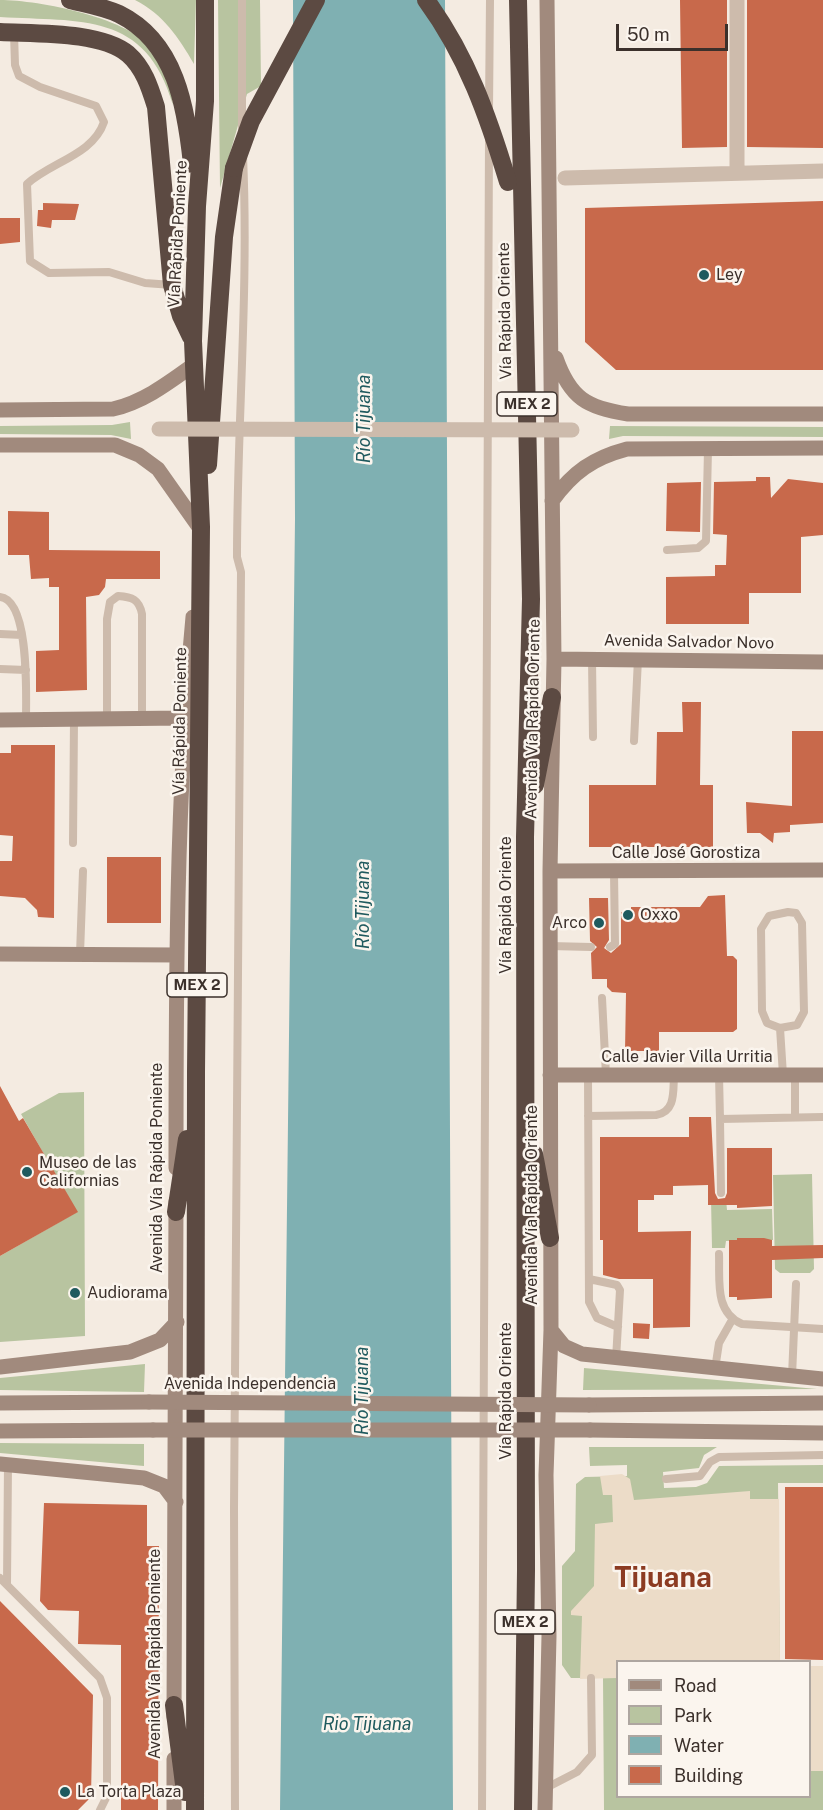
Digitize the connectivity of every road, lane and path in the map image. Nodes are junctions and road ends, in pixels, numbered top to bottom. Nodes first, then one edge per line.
1 (70, 0) edge
2 (206, 0) edge
3 (242, 0) edge
4 (316, 0) edge
5 (426, 0) edge
6 (490, 0) edge
7 (519, 0) edge
8 (524, 0) edge
9 (547, 0) edge
10 (737, 0) edge
11 (7, 32) edge
12 (520, 117) junction
13 (823, 171) edge
14 (737, 172) junction
15 (566, 178) dead end
16 (197, 206) junction
17 (172, 285) junction
18 (193, 341) junction
19 (552, 348) junction
20 (192, 366) junction
21 (0, 410) edge
22 (823, 414) edge
23 (159, 429) dead end
24 (572, 430) dead end
25 (0, 446) edge
26 (823, 448) edge
27 (708, 449) junction
28 (552, 501) junction
29 (201, 527) junction
30 (667, 550) dead end
31 (0, 597) edge
32 (0, 634) edge
33 (22, 635) junction
34 (554, 659) junction
35 (592, 659) junction
36 (638, 659) junction
37 (823, 662) edge
38 (0, 669) edge
39 (26, 670) junction
40 (528, 690) junction
41 (552, 697) junction
42 (183, 718) junction
43 (74, 719) junction
44 (107, 719) junction
45 (0, 720) edge
46 (26, 720) junction
47 (142, 720) junction
48 (593, 736) dead end
49 (634, 741) dead end
50 (525, 837) junction
51 (73, 843) dead end
52 (823, 870) edge
53 (83, 871) dead end
54 (550, 871) junction
55 (614, 872) junction
56 (550, 946) junction
57 (591, 947) dead end
58 (610, 947) dead end
59 (0, 954) edge
60 (80, 954) junction
61 (177, 954) junction
62 (602, 998) dead end
63 (780, 1028) junction
64 (196, 1072) junction
65 (550, 1075) junction
66 (588, 1075) junction
67 (606, 1075) junction
68 (674, 1075) junction
69 (719, 1075) junction
70 (789, 1075) junction
71 (823, 1075) edge
72 (526, 1107) junction
73 (588, 1116) junction
74 (795, 1117) junction
75 (823, 1117) edge
76 (720, 1119) junction
77 (721, 1193) dead end
78 (176, 1212) junction
79 (549, 1238) junction
80 (719, 1254) dead end
81 (589, 1279) junction
82 (796, 1284) dead end
83 (732, 1320) junction
84 (177, 1322) junction
85 (618, 1327) junction
86 (796, 1328) junction
87 (823, 1329) edge
88 (551, 1330) junction
89 (616, 1359) junction
90 (0, 1367) edge
91 (715, 1369) junction
92 (792, 1376) junction
93 (823, 1379) edge
94 (823, 1402) edge
95 (0, 1403) edge
96 (0, 1431) edge
97 (823, 1433) edge
98 (823, 1455) edge
99 (4, 1464) edge
100 (666, 1479) dead end
101 (176, 1502) junction
102 (3, 1581) edge
103 (591, 1678) dead end
104 (174, 1705) junction
105 (546, 1788) junction
106 (100, 1810) edge
107 (174, 1810) edge
108 (187, 1810) edge
109 (195, 1810) edge
110 (235, 1810) edge
111 (482, 1810) edge
112 (523, 1810) edge
113 (545, 1810) edge

1 - 16 highway
2 - 16 highway, Vía Rápida Poniente / MEX 2
3 - 110 lane
4 - 29 highway, bridge
5 - 40 highway, bridge
6 - 111 lane
7 - 12 highway, Vía Rápida Oriente / MEX 2
8 - 12 highway
9 - 19 main road
10 - 14 street
11 - 17 highway
11 - 17 lane
12 - 40 highway, Vía Rápida Oriente / MEX 2
13 - 14 street
14 - 15 street
16 - 18 highway, Vía Rápida Poniente / MEX 2
17 - 18 highway
18 - 20 highway, Vía Rápida Poniente / MEX 2
19 - 22 main road
19 - 28 main road
20 - 21 main road
20 - 29 highway, Vía Rápida Poniente / MEX 2
23 - 24 street, bridge
25 - 29 main road
26 - 27 main road
27 - 28 main road
27 - 30 lane
28 - 34 main road, Avenida Vía Rápida Oriente
29 - 42 main road, Avenida Vía Rápida Poniente
29 - 64 highway, Vía Rápida Poniente / MEX 2
31 - 33 lane
32 - 33 lane
33 - 39 lane
34 - 35 main road, Avenida Salvador Novo
34 - 41 main road, Avenida Vía Rápida Oriente
35 - 36 main road, Avenida Salvador Novo
35 - 48 lane
36 - 37 main road, Avenida Salvador Novo
36 - 49 lane
38 - 39 lane
39 - 46 lane
40 - 50 highway, Vía Rápida Oriente / MEX 2
41 - 50 highway
41 - 54 main road, Avenida Vía Rápida Oriente
42 - 47 main road
42 - 61 main road, Avenida Vía Rápida Poniente
43 - 44 main road
43 - 46 main road
43 - 51 lane
44 - 47 main road
44 - 47 lane
45 - 46 main road
50 - 72 highway, Vía Rápida Oriente / MEX 2
52 - 55 main road, Calle José Gorostiza
53 - 60 lane
54 - 55 main road, Calle José Gorostiza
54 - 56 main road, Avenida Vía Rápida Oriente
55 - 58 lane
56 - 57 lane
56 - 65 main road, Avenida Vía Rápida Oriente
59 - 60 main road
60 - 61 main road
61 - 78 main road, Avenida Vía Rápida Poniente
62 - 67 lane
63 - 63 lane
63 - 70 lane
64 - 78 highway
64 - 109 highway, Vía Rápida Poniente / MEX 2
65 - 66 main road, Calle Javier Villa Urritia
65 - 79 main road, Avenida Vía Rápida Oriente
66 - 67 main road, Calle Javier Villa Urritia
66 - 73 lane
67 - 68 main road, Calle Javier Villa Urritia
68 - 69 main road, Calle Javier Villa Urritia
68 - 73 lane
69 - 70 main road, Calle Javier Villa Urritia
69 - 76 lane
70 - 71 main road, Calle Javier Villa Urritia
70 - 74 lane
72 - 79 highway
72 - 112 highway, Vía Rápida Oriente / MEX 2
73 - 81 lane
74 - 75 lane
74 - 76 lane
76 - 77 lane
78 - 84 main road, Avenida Vía Rápida Poniente
79 - 88 main road, Avenida Vía Rápida Oriente
80 - 83 lane
81 - 85 lane
81 - 85 lane
82 - 86 lane
83 - 86 lane
83 - 91 lane
84 - 90 main road
84 - 101 main road, Avenida Vía Rápida Poniente
85 - 89 lane
86 - 87 lane
86 - 92 lane
88 - 89 main road
88 - 105 main road, Avenida Vía Rápida Oriente
89 - 91 main road
91 - 92 main road
92 - 93 main road
94 - 95 main road, Avenida Independencia, bridge
96 - 97 main road, bridge
98 - 100 lane
99 - 101 main road
99 - 102 lane
101 - 104 main road, Avenida Vía Rápida Poniente
102 - 106 lane
103 - 105 lane
104 - 107 main road, Avenida Vía Rápida Poniente
104 - 108 highway
105 - 113 main road, Avenida Vía Rápida Oriente

